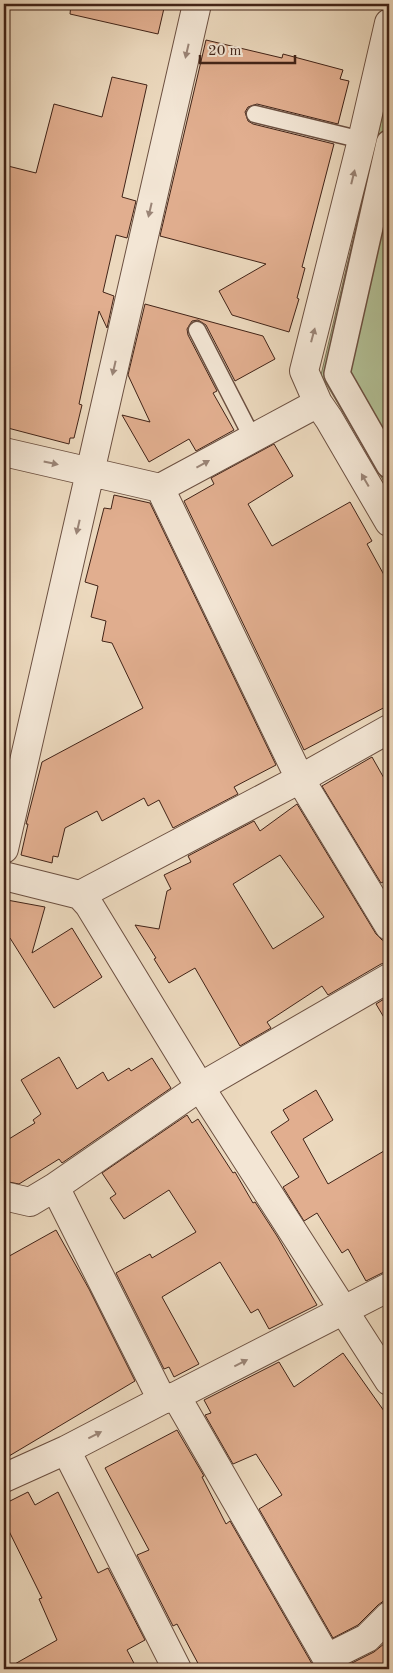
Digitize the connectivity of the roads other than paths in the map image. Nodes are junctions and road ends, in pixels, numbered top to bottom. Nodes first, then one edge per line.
1 (197, 4) edge
2 (389, 23) edge
3 (255, 114) dead end
4 (362, 140) junction
5 (389, 143) edge
6 (197, 330) dead end
7 (318, 403) junction
8 (252, 438) junction
9 (4, 452) edge
10 (389, 465) edge
11 (91, 471) junction
12 (160, 488) junction
13 (389, 522) edge
14 (389, 729) edge
15 (300, 779) junction
16 (4, 849) edge
17 (4, 876) edge
18 (80, 895) junction
19 (389, 926) edge
20 (389, 978) edge
21 (200, 1087) junction
22 (55, 1187) junction
23 (4, 1196) edge
24 (389, 1287) edge
25 (344, 1310) junction
26 (389, 1381) edge
27 (169, 1398) junction
28 (66, 1450) junction
29 (4, 1478) edge
30 (389, 1616) edge
31 (330, 1664) edge
32 (177, 1669) edge

1 -> 11 street
2 - 4 street
3 - 4 lane
7 -> 4 street
5 - 10 street
6 - 8 lane
7 - 8 street
13 -> 7 street
12 -> 8 street
9 -> 11 street
11 - 12 street
11 -> 16 street
12 - 15 street
14 - 15 street
15 - 18 street
15 - 19 street
17 - 18 street
18 - 21 street
20 - 21 street
21 - 22 street
21 - 25 street
22 - 23 street
22 - 27 street
24 - 25 street
25 - 26 street
27 -> 25 street
28 -> 27 street
27 - 31 street
28 - 29 street
28 - 32 street
30 - 31 street

